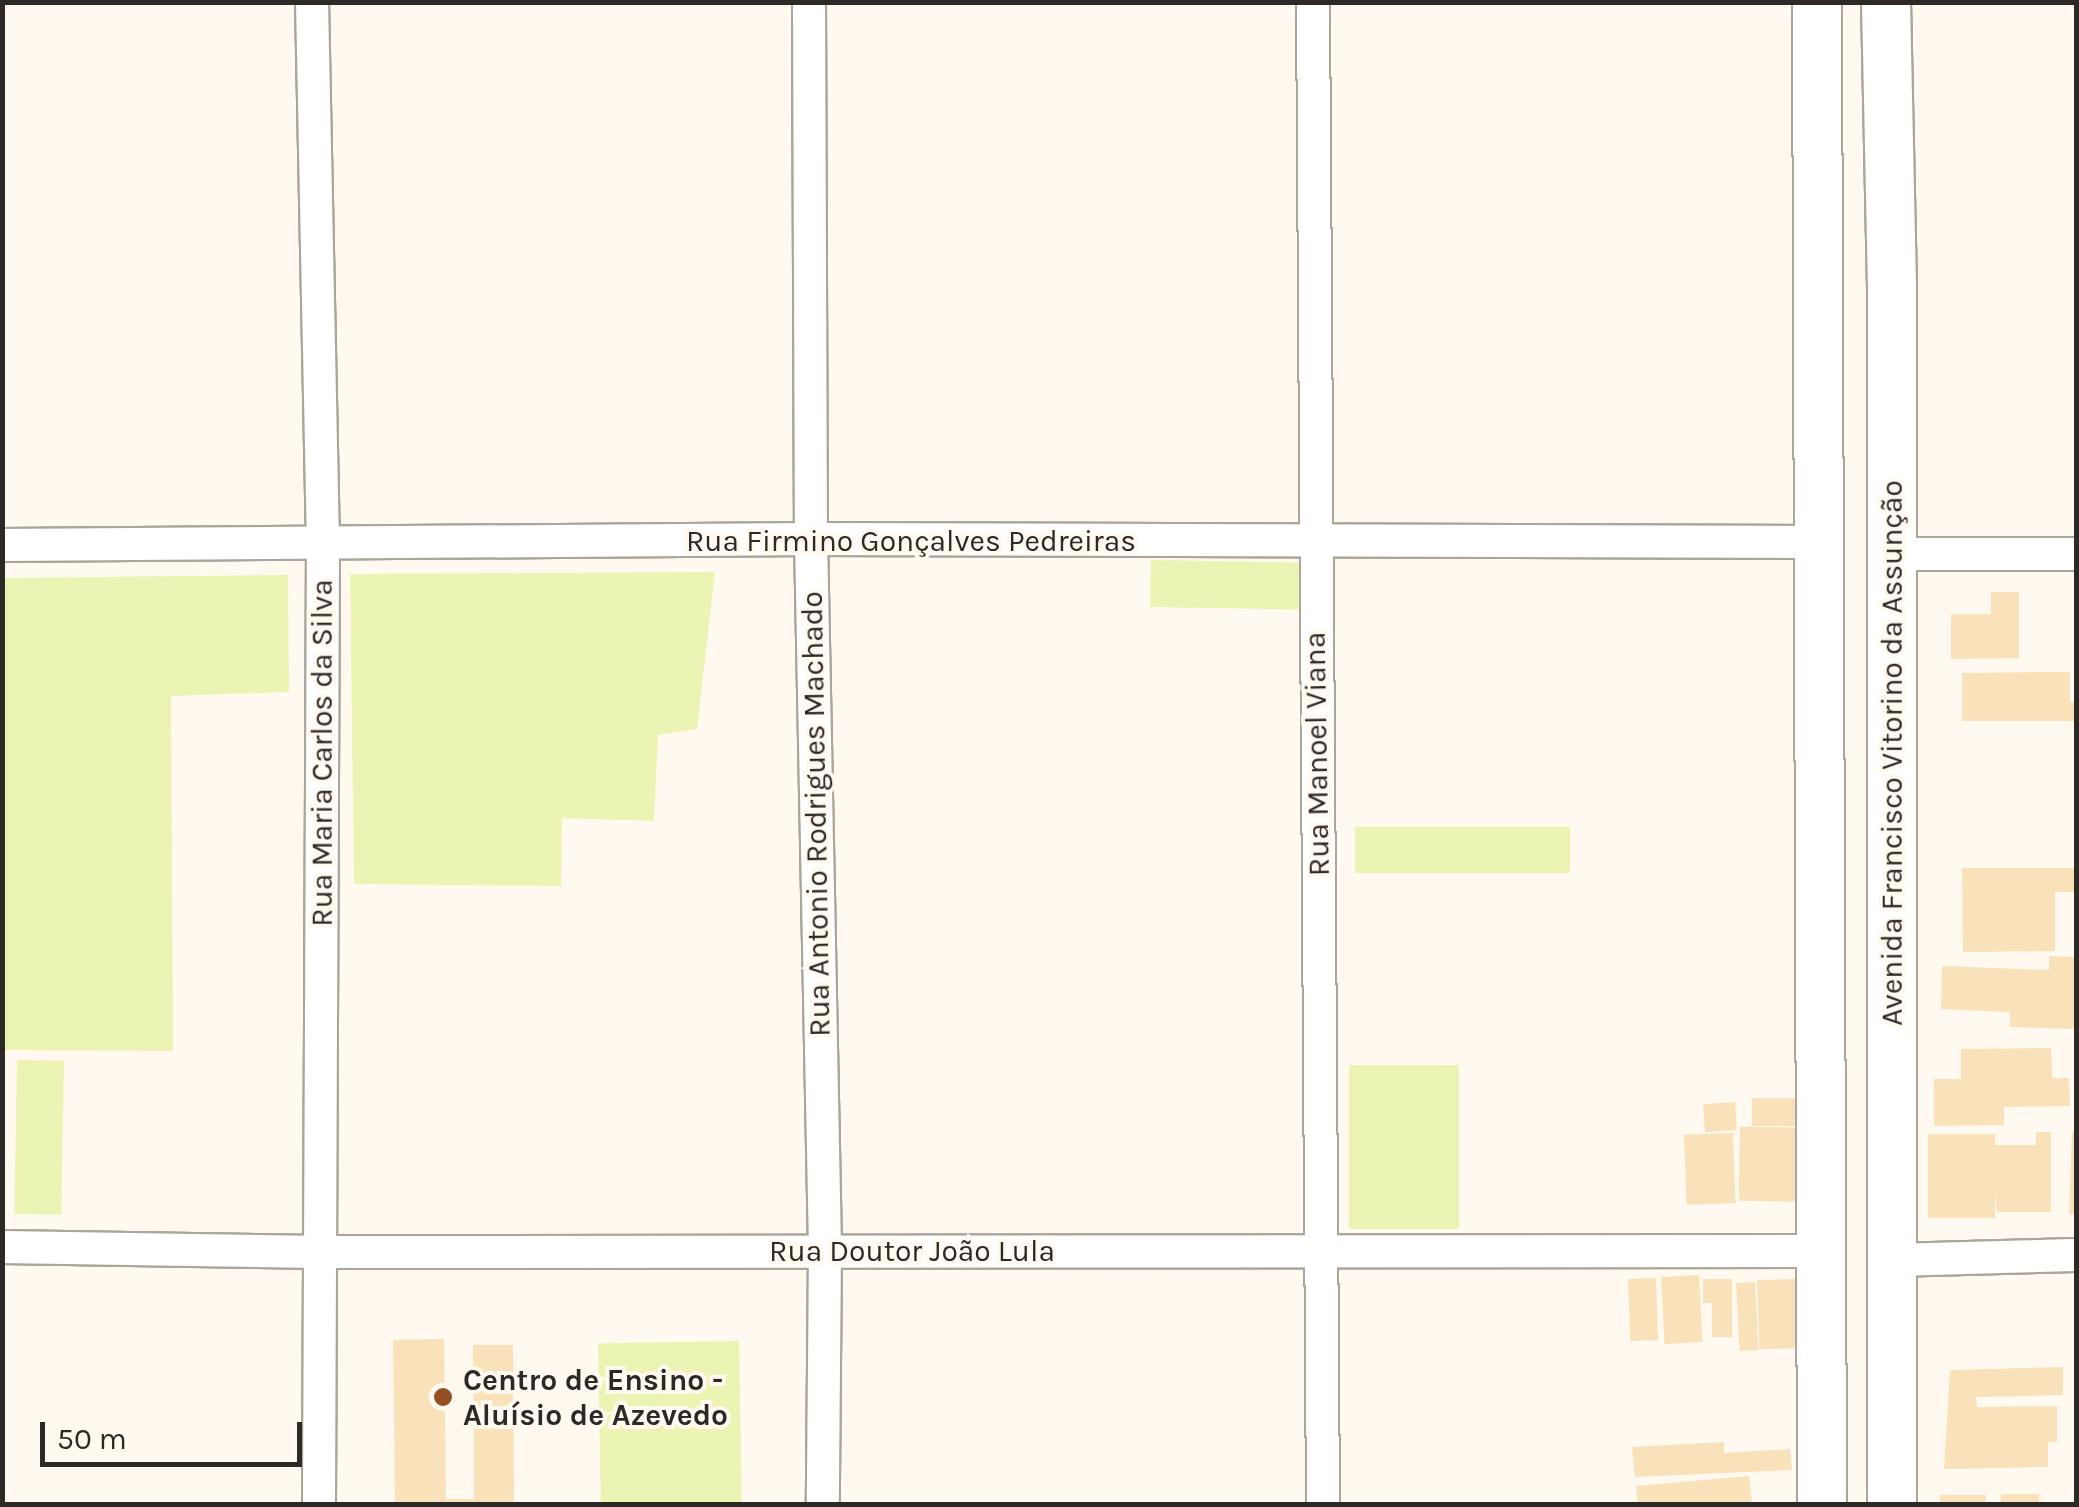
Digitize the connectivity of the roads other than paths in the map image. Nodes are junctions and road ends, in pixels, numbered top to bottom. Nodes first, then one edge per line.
1 (312, 2) edge
2 (809, 2) edge
3 (1313, 2) edge
4 (1816, 2) edge
5 (1886, 2) edge
6 (1819, 284) junction
7 (1892, 287) junction
8 (811, 539) junction
9 (1315, 541) junction
10 (1820, 542) junction
11 (322, 544) junction
12 (2, 545) edge
13 (1892, 554) junction
14 (2076, 554) edge
15 (2, 1247) edge
16 (1322, 1250) junction
17 (825, 1251) junction
18 (1822, 1251) junction
19 (321, 1252) junction
20 (2076, 1256) edge
21 (1892, 1260) junction
22 (319, 1504) edge
23 (823, 1504) edge
24 (1323, 1504) edge
25 (1822, 1504) edge
26 (1892, 1504) edge

1 - 11 street, Rua Maria Carlos da Silva
2 - 8 street, Rua Antonio Rodrigues Machado
3 - 9 street, Rua Manoel Viana
4 - 6 main road
5 - 7 main road, Avenida Francisco Vitorino da Assunção
6 - 7 main road
6 - 10 main road
7 - 13 main road, Avenida Francisco Vitorino da Assunção
8 - 9 street, Rua Firmino Gonçalves Pedreiras
8 - 11 street, Rua Firmino Gonçalves Pedreiras
8 - 17 street, Rua Antonio Rodrigues Machado
9 - 10 street, Rua Firmino Gonçalves Pedreiras
9 - 16 street, Rua Manoel Viana
10 - 18 main road
11 - 12 street, Rua Firmino Gonçalves Pedreiras
11 - 19 street, Rua Maria Carlos da Silva
13 - 14 street
13 - 21 main road, Avenida Francisco Vitorino da Assunção
15 - 19 street, Rua Doutor João Lula
16 - 17 street, Rua Doutor João Lula
16 - 18 street, Rua Doutor João Lula
16 - 24 street, Rua Manoel Viana
17 - 19 street, Rua Doutor João Lula
17 - 23 street, Rua Antonio Rodrigues Machado
18 - 25 main road
19 - 22 street, Rua Maria Carlos da Silva
20 - 21 street
21 - 26 main road, Avenida Francisco Vitorino da Assunção

